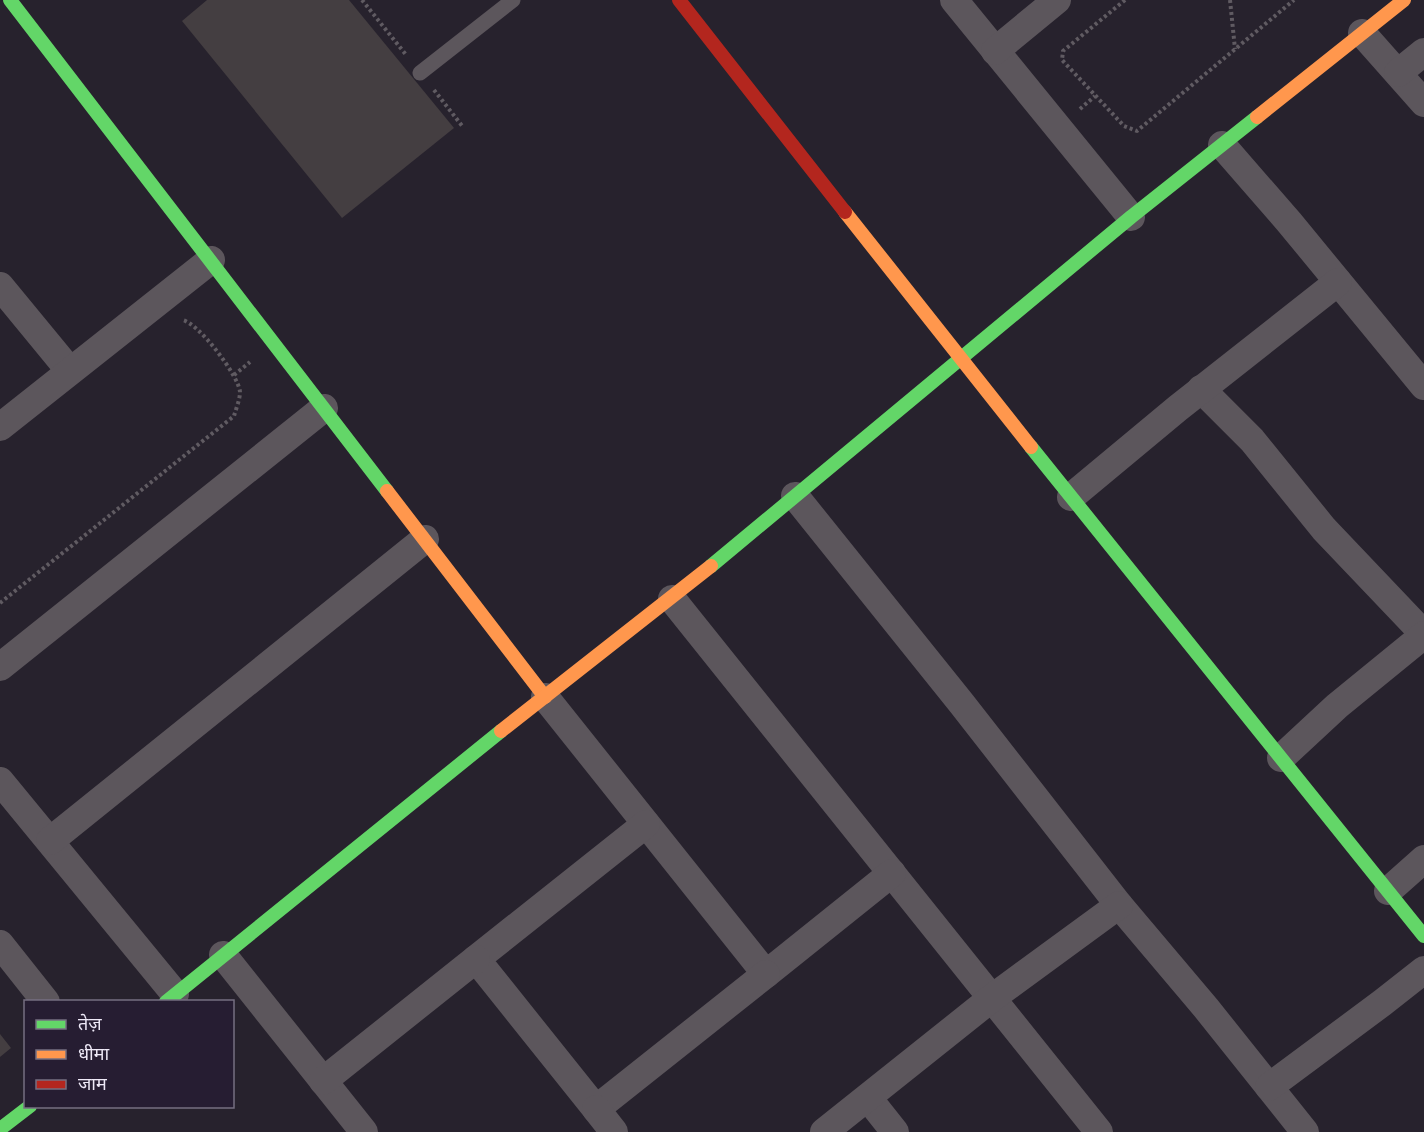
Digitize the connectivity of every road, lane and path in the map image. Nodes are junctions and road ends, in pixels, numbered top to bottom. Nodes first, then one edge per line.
1 (10, 0) edge
2 (513, 0) edge
3 (679, 0) edge
4 (954, 0) edge
5 (1057, 0) edge
6 (1125, 0) edge
7 (1230, 0) edge
8 (1286, 0) edge
9 (1404, 0) edge
10 (1293, 1) edge
11 (1362, 33) junction
12 (1235, 49) junction
13 (995, 51) junction
14 (1424, 52) edge
15 (420, 73) dead end
16 (1398, 73) junction
17 (1424, 103) edge
18 (1222, 145) junction
19 (1131, 217) junction
20 (211, 260) junction
21 (1338, 282) junction
22 (0, 286) edge
23 (174, 319) dead end
24 (959, 358) junction
25 (70, 371) junction
26 (1424, 386) edge
27 (1201, 389) junction
28 (324, 408) junction
29 (0, 427) edge
30 (795, 496) junction
31 (1071, 497) junction
32 (425, 540) junction
33 (672, 599) junction
34 (0, 603) edge
35 (1424, 634) edge
36 (0, 667) edge
37 (545, 698) junction
38 (1281, 758) junction
39 (0, 781) edge
40 (646, 824) junction
41 (50, 841) junction
42 (1424, 858) edge
43 (892, 873) junction
44 (1388, 891) junction
45 (1119, 905) junction
46 (1424, 936) edge
47 (0, 944) edge
48 (223, 955) junction
49 (476, 959) junction
50 (1424, 970) edge
51 (766, 974) junction
52 (170, 998) edge
53 (992, 998) junction
54 (44, 1000) edge
55 (323, 1081) junction
56 (1269, 1087) junction
57 (868, 1098) junction
58 (29, 1108) edge
59 (596, 1109) junction
60 (0, 1130) edge
61 (364, 1132) edge
62 (614, 1132) edge
63 (824, 1132) edge
64 (895, 1132) edge
65 (1099, 1132) edge
66 (1305, 1132) edge

1 - 20 street
2 - 15 lane
3 - 24 street
4 - 13 street
5 - 13 street
6 - 12 path
7 - 12 path
8 - 10 path
9 - 11 street
10 - 12 path
11 - 16 street
11 - 18 street
13 - 19 street
14 - 16 street
16 - 17 street
18 - 19 street
18 - 21 street
19 - 24 street
20 - 25 street
20 - 28 street
21 - 26 street
21 - 27 street
22 - 25 street
23 - 34 path
24 - 30 street
24 - 31 street
25 - 29 street
27 - 31 street
27 - 35 street
28 - 32 street
28 - 36 street
30 - 33 street
30 - 45 street
31 - 38 street
32 - 37 street
32 - 41 street
33 - 37 street
33 - 43 street
35 - 38 street
37 - 40 street
37 - 48 street
38 - 44 street
39 - 41 street
40 - 49 street
40 - 51 street
41 - 52 street
42 - 44 street
43 - 51 street
43 - 53 street
44 - 46 street
45 - 53 street
45 - 56 street
47 - 54 street
48 - 52 street
48 - 55 street
49 - 55 street
49 - 59 street
50 - 56 street
51 - 59 street
53 - 57 street
53 - 65 street
55 - 61 street
56 - 66 street
57 - 63 street
57 - 64 street
58 - 60 street
59 - 62 street

